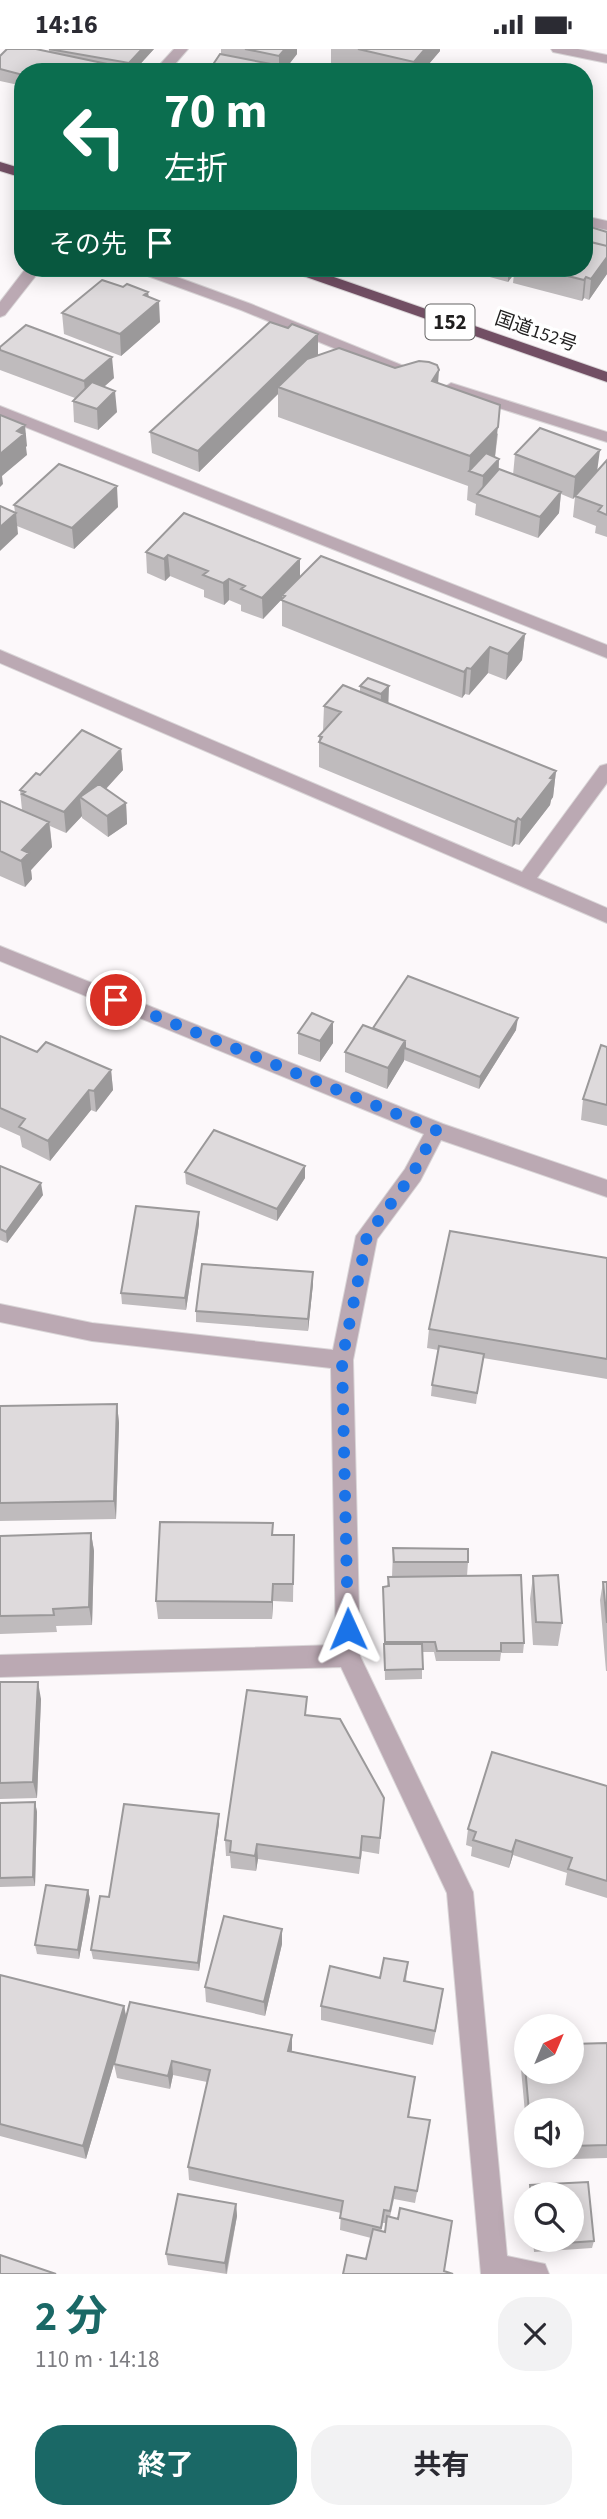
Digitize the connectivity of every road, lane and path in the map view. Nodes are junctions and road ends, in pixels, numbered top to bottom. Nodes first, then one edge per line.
1 (181, 49) edge
2 (558, 49) edge
3 (607, 59) edge
4 (168, 63) edge
5 (27, 277) edge
6 (164, 277) edge
7 (320, 277) edge
8 (0, 312) edge
9 (607, 377) edge
10 (0, 411) edge
11 (607, 437) edge
12 (607, 652) edge
13 (0, 656) edge
14 (607, 770) edge
15 (526, 881) junction
16 (607, 916) edge
17 (0, 953) edge
18 (436, 1130) junction
19 (607, 1189) edge
20 (0, 1313) edge
21 (342, 1360) junction
22 (348, 1656) junction
23 (0, 1666) edge
24 (495, 2271) edge
25 (536, 2274) edge

1 - 4 street
2 - 3 street
5 - 8 street
6 - 11 street
7 - 9 highway, 国道152号 / 152
10 - 12 street
13 - 15 street
14 - 15 street
15 - 16 street
17 - 18 street
18 - 19 street
18 - 21 street
20 - 21 street
21 - 22 street
22 - 23 street
22 - 24 street
24 - 25 street

